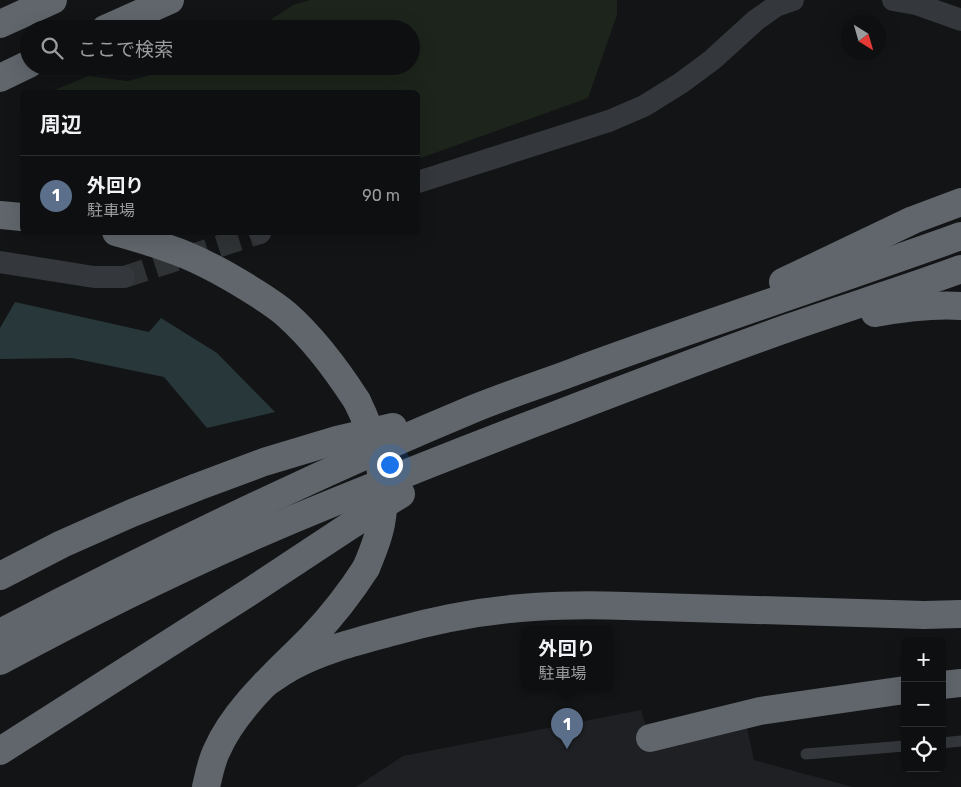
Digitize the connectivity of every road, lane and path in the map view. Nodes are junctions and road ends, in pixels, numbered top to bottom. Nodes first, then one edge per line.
1 (53, 0) edge
2 (170, 0) edge
3 (793, 0) edge
4 (893, 0) edge
5 (125, 20) edge
6 (961, 20) edge
7 (0, 24) edge
8 (20, 68) edge
9 (0, 78) edge
10 (420, 181) edge
11 (961, 202) edge
12 (0, 215) edge
13 (20, 217) edge
14 (126, 235) edge
15 (961, 236) edge
16 (0, 262) edge
17 (961, 269) edge
18 (124, 277) tunnel mouth
19 (961, 306) edge
20 (790, 328) junction
21 (652, 343) junction
22 (475, 409) junction
23 (487, 441) junction
24 (0, 576) edge
25 (961, 614) edge
26 (0, 633) edge
27 (0, 661) edge
28 (961, 683) edge
29 (265, 684) junction
30 (946, 685) edge
31 (901, 691) edge
32 (650, 738) dead end
33 (961, 741) edge
34 (946, 742) edge
35 (901, 746) edge
36 (0, 751) edge
37 (806, 754) dead end
38 (206, 787) edge

1 - 7 highway
2 - 5 highway
3 - 10 street
4 - 6 street
8 - 9 highway
11 - 21 highway
12 - 13 highway
14 - 29 highway, bridge
15 - 21 highway
16 - 18 street
17 - 20 highway
19 - 20 highway
20 - 23 highway
21 - 22 highway
22 - 24 highway
22 - 26 highway
23 - 27 highway
23 - 36 highway
25 - 29 highway
28 - 30 highway
29 - 38 highway
31 - 32 highway
33 - 34 lane
35 - 37 lane

